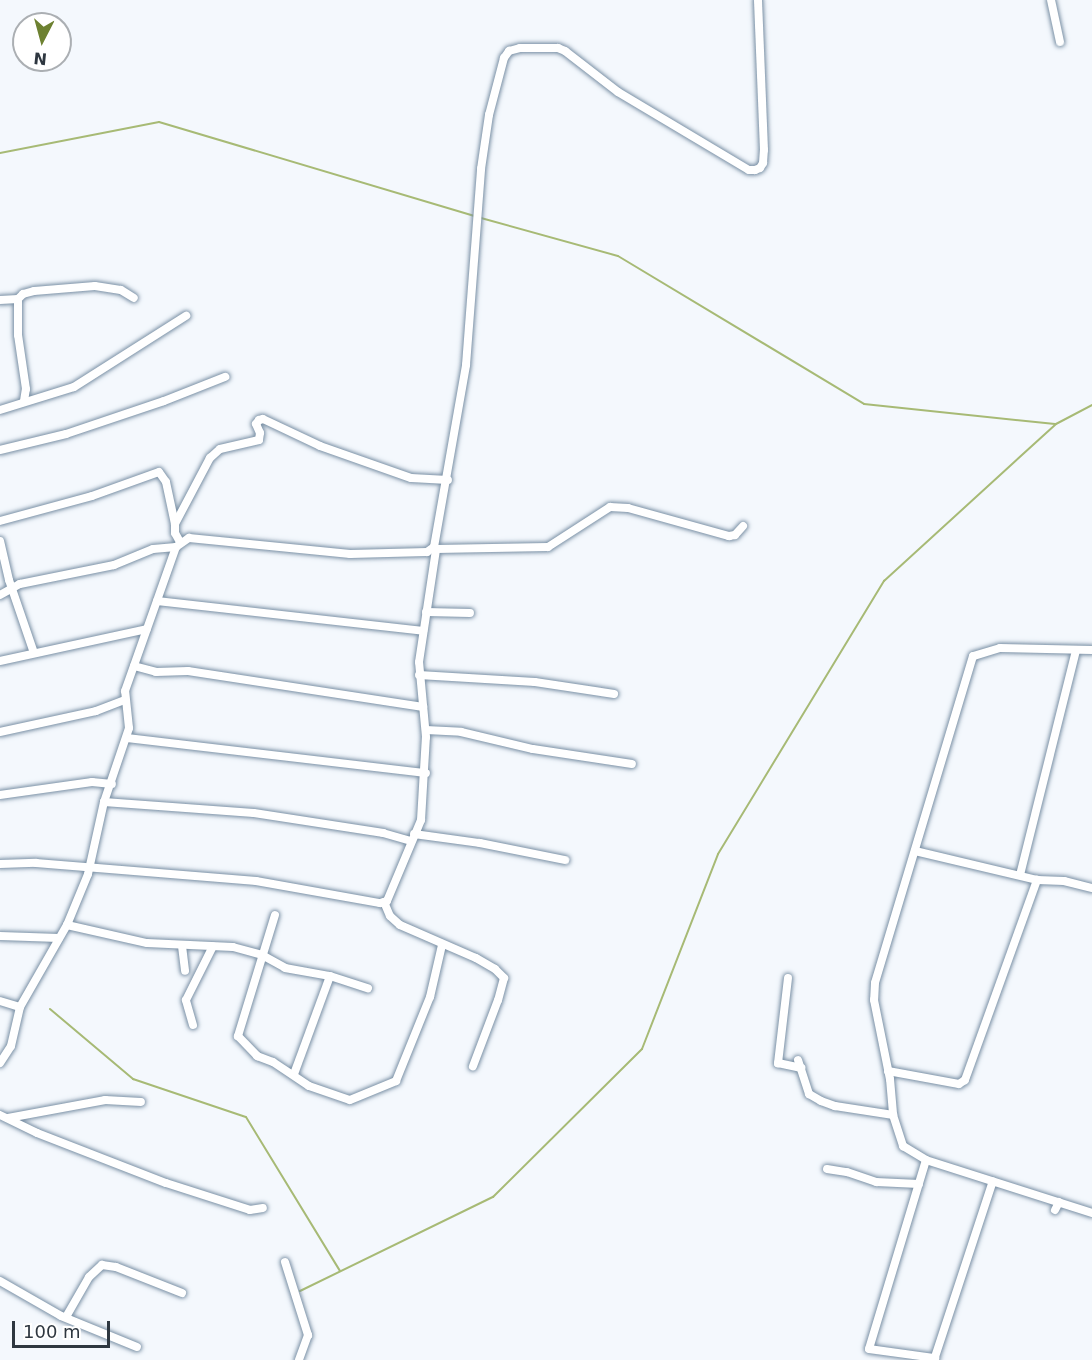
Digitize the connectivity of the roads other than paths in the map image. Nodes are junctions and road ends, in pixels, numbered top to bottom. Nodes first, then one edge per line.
1 (759, 0) edge
2 (1051, 0) edge
3 (1060, 42) dead end
4 (134, 298) dead end
5 (18, 299) junction
6 (0, 300) edge
7 (186, 316) dead end
8 (225, 376) dead end
9 (24, 401) junction
10 (0, 410) edge
11 (0, 450) edge
12 (448, 480) junction
13 (0, 521) edge
14 (175, 524) junction
15 (743, 526) dead end
16 (0, 542) edge
17 (178, 544) junction
18 (435, 548) junction
19 (12, 588) junction
20 (0, 594) edge
21 (157, 601) junction
22 (426, 612) junction
23 (470, 613) dead end
24 (147, 629) junction
25 (423, 631) junction
26 (1092, 650) edge
27 (1076, 651) junction
28 (34, 653) junction
29 (0, 661) edge
30 (134, 666) junction
31 (419, 675) junction
32 (614, 694) dead end
33 (125, 700) junction
34 (423, 707) junction
35 (426, 730) junction
36 (0, 732) edge
37 (127, 738) junction
38 (632, 764) dead end
39 (426, 773) junction
40 (112, 784) junction
41 (0, 795) edge
42 (104, 802) junction
43 (413, 838) junction
44 (915, 851) junction
45 (565, 860) dead end
46 (0, 864) edge
47 (90, 869) junction
48 (1020, 875) junction
49 (1037, 880) junction
50 (1092, 888) edge
51 (384, 902) junction
52 (275, 915) dead end
53 (67, 925) junction
54 (0, 936) edge
55 (59, 938) junction
56 (442, 945) junction
57 (182, 946) junction
58 (213, 946) junction
59 (262, 955) junction
60 (185, 971) dead end
61 (330, 976) junction
62 (788, 978) dead end
63 (368, 988) dead end
64 (0, 1001) edge
65 (20, 1007) junction
66 (193, 1025) dead end
67 (0, 1063) edge
68 (472, 1066) dead end
69 (888, 1071) junction
70 (294, 1074) junction
71 (141, 1102) dead end
72 (893, 1115) junction
73 (4, 1117) edge
74 (926, 1161) junction
75 (827, 1169) dead end
76 (993, 1181) junction
77 (919, 1184) junction
78 (262, 1208) dead end
79 (1092, 1213) edge
80 (285, 1262) dead end
81 (0, 1281) edge
82 (182, 1293) dead end
83 (66, 1317) junction
84 (137, 1347) dead end
85 (934, 1359) edge
86 (299, 1360) edge

1 - 12 street
2 - 3 street
4 - 5 street
5 - 6 street
5 - 9 street
7 - 9 street
8 - 11 street
9 - 10 street
12 - 14 street
12 - 18 street
13 - 14 street
14 - 17 street
15 - 18 street
16 - 19 street
17 - 18 street
17 - 19 street
17 - 21 street
18 - 22 street
19 - 20 street
19 - 28 street
21 - 24 street
21 - 25 street
22 - 23 street
22 - 25 street
24 - 28 street
24 - 30 street
25 - 31 street
26 - 27 street
27 - 44 street
27 - 48 street
28 - 29 street
30 - 33 street
30 - 34 street
31 - 32 street
31 - 34 street
33 - 36 street
33 - 37 street
34 - 35 street
35 - 38 street
35 - 39 street
37 - 39 street
37 - 40 street
39 - 43 street
40 - 41 street
40 - 42 street
42 - 43 street
42 - 47 street
43 - 45 street
43 - 51 street
44 - 48 street
44 - 69 street
46 - 47 street
47 - 51 street
47 - 53 street
48 - 49 street
49 - 50 street
49 - 69 street
51 - 56 street
52 - 59 street
53 - 55 street
53 - 57 street
54 - 55 street
55 - 65 street
56 - 68 street
56 - 70 street
57 - 58 street
57 - 60 street
58 - 59 street
58 - 66 street
59 - 61 street
59 - 70 street
61 - 63 street
61 - 70 street
62 - 72 street
64 - 65 street
65 - 67 street
69 - 72 street
71 - 73 street
72 - 74 street
73 - 78 street
74 - 76 street
74 - 77 street
75 - 77 street
76 - 79 street
76 - 85 street
77 - 85 street
80 - 86 street
81 - 83 street
82 - 83 street
83 - 84 street

